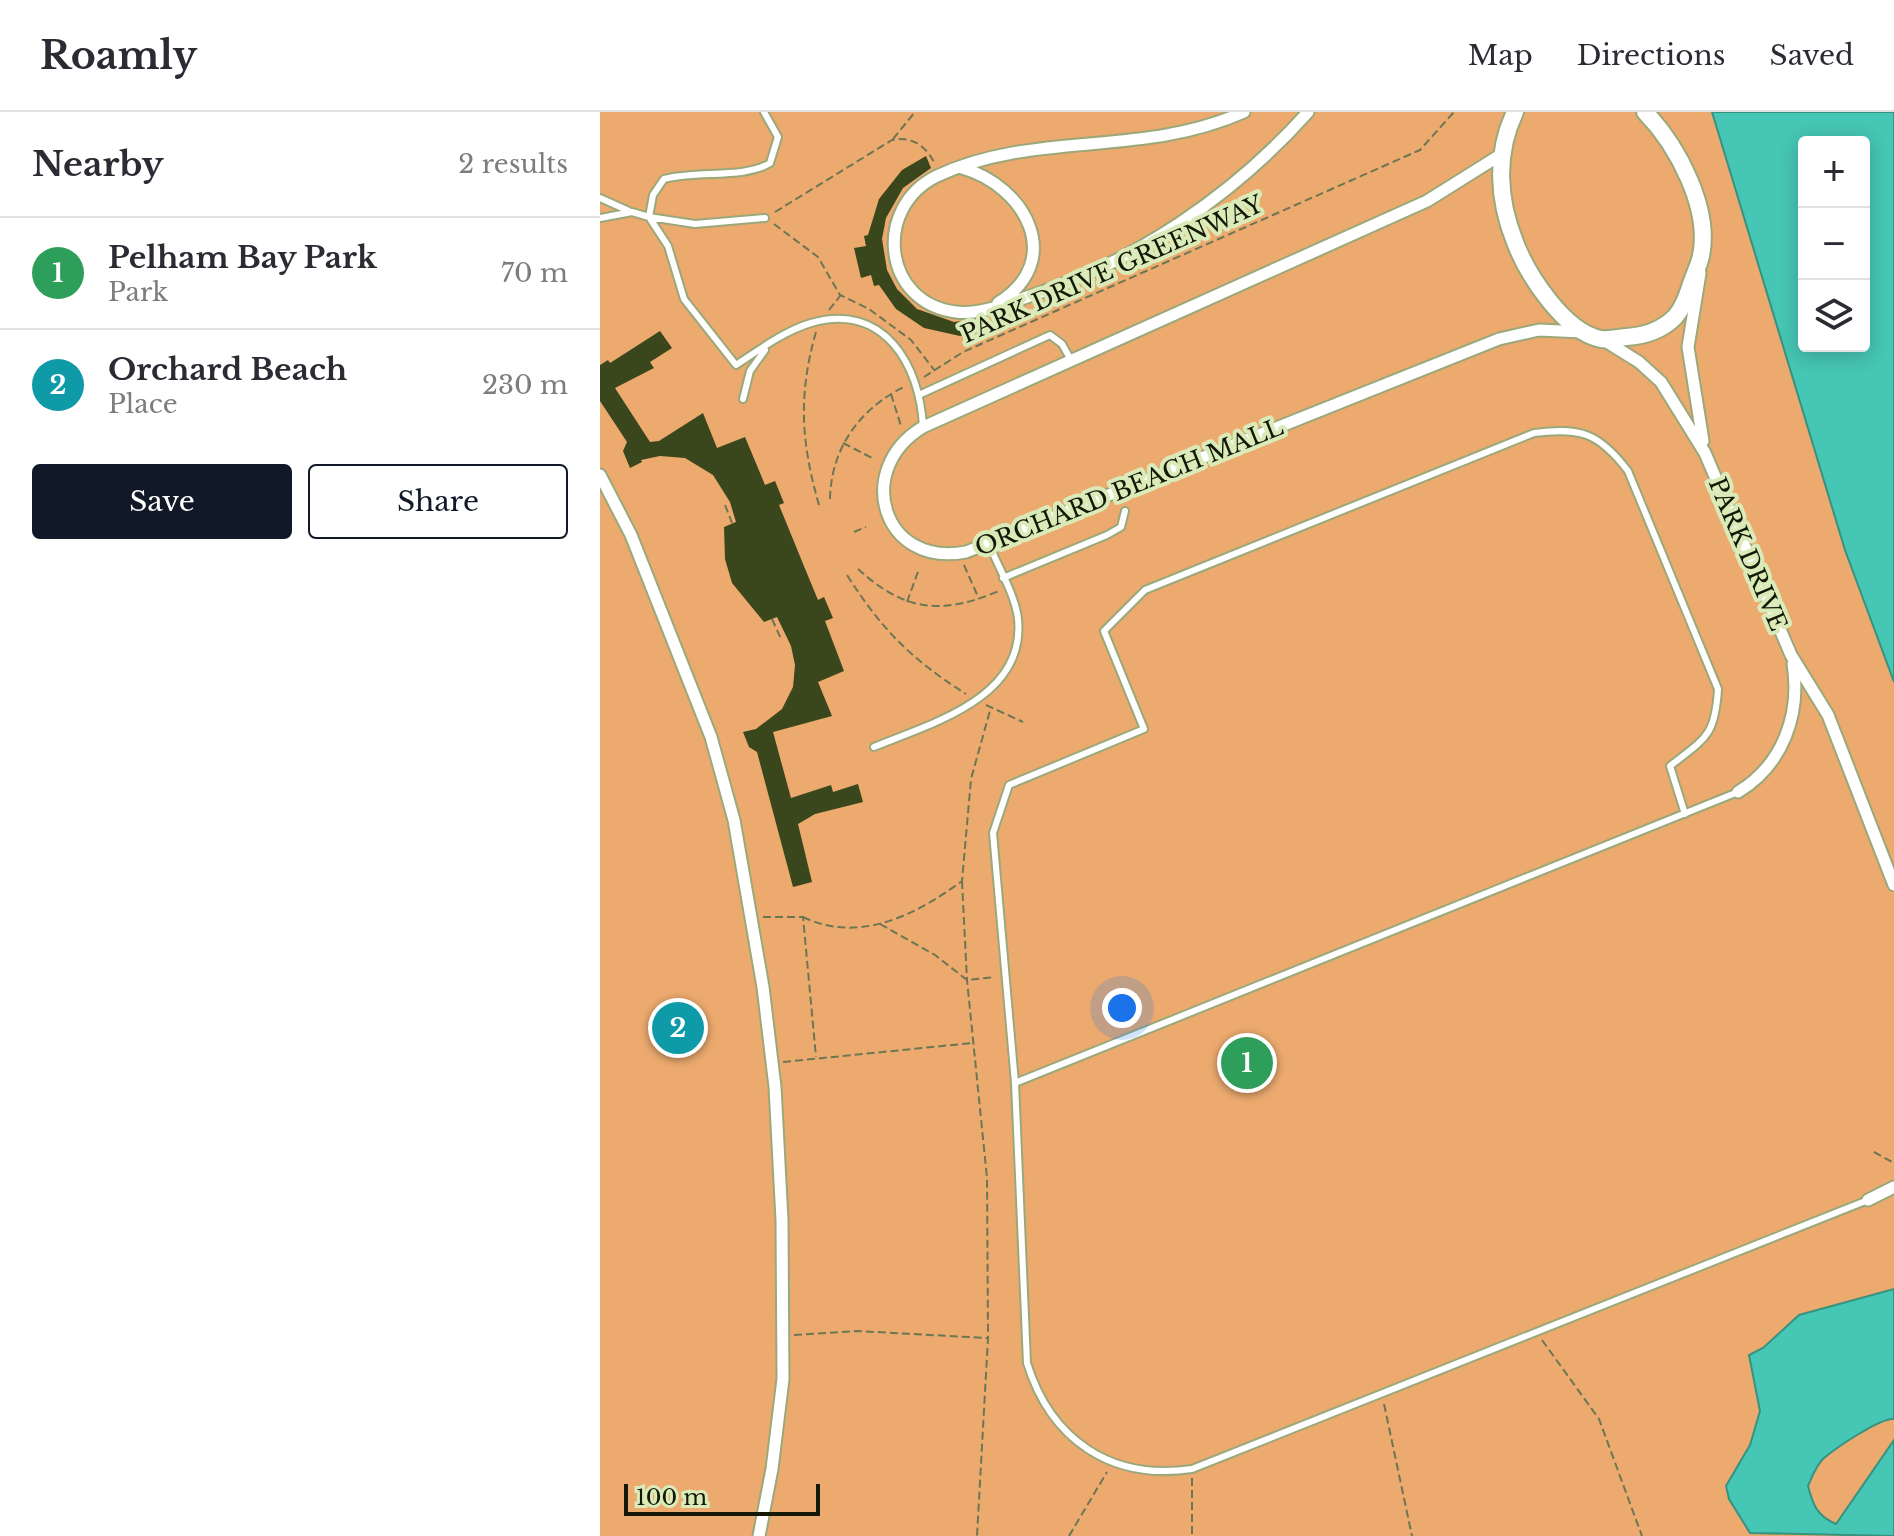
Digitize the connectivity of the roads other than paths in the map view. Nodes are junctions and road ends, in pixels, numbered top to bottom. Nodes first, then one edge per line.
1 (764, 112) edge
2 (1244, 112) edge
3 (1308, 112) edge
4 (1515, 112) edge
5 (1645, 112) edge
6 (1502, 154) junction
7 (962, 168) junction
8 (600, 198) edge
9 (632, 212) junction
10 (649, 217) junction
11 (600, 218) edge
12 (765, 218) road end
13 (1701, 255) junction
14 (989, 308) junction
15 (1594, 336) junction
16 (770, 344) junction
17 (1071, 360) junction
18 (921, 394) junction
19 (743, 399) dead end
20 (923, 427) junction
21 (1705, 453) junction
22 (600, 475) edge
23 (1125, 511) dead end
24 (989, 544) junction
25 (1003, 578) junction
26 (1791, 655) junction
27 (874, 747) dead end
28 (1738, 792) joint
29 (1685, 814) junction
30 (1894, 885) edge
31 (1015, 1083) junction
32 (1894, 1187) edge
33 (1868, 1200) joint
34 (759, 1536) edge

1 - 10 lane
2 - 7 street
3 - 14 street
4 - 6 street, PARK DRIVE
5 - 13 street, PARK DRIVE
6 - 15 street, PARK DRIVE
6 - 17 street, ORCHARD BEACH MALL
7 - 14 street
7 - 14 street
8 - 9 lane
9 - 10 lane
9 - 11 lane
10 - 12 lane
10 - 16 lane
13 - 15 street, PARK DRIVE
13 - 21 street, PARK DRIVE
15 - 21 street, PARK DRIVE
15 - 24 street, ORCHARD BEACH MALL
16 - 18 lane
16 - 19 lane
17 - 18 lane
17 - 20 street, ORCHARD BEACH MALL
18 - 20 lane
20 - 24 street, ORCHARD BEACH MALL
21 - 26 street, PARK DRIVE
22 - 34 street
23 - 25 lane
24 - 25 lane
25 - 27 lane
26 - 28 street, PARK DRIVE
26 - 30 street, PARK DRIVE
28 - 29 lane
29 - 31 lane
29 - 31 lane
31 - 33 lane
32 - 33 street

